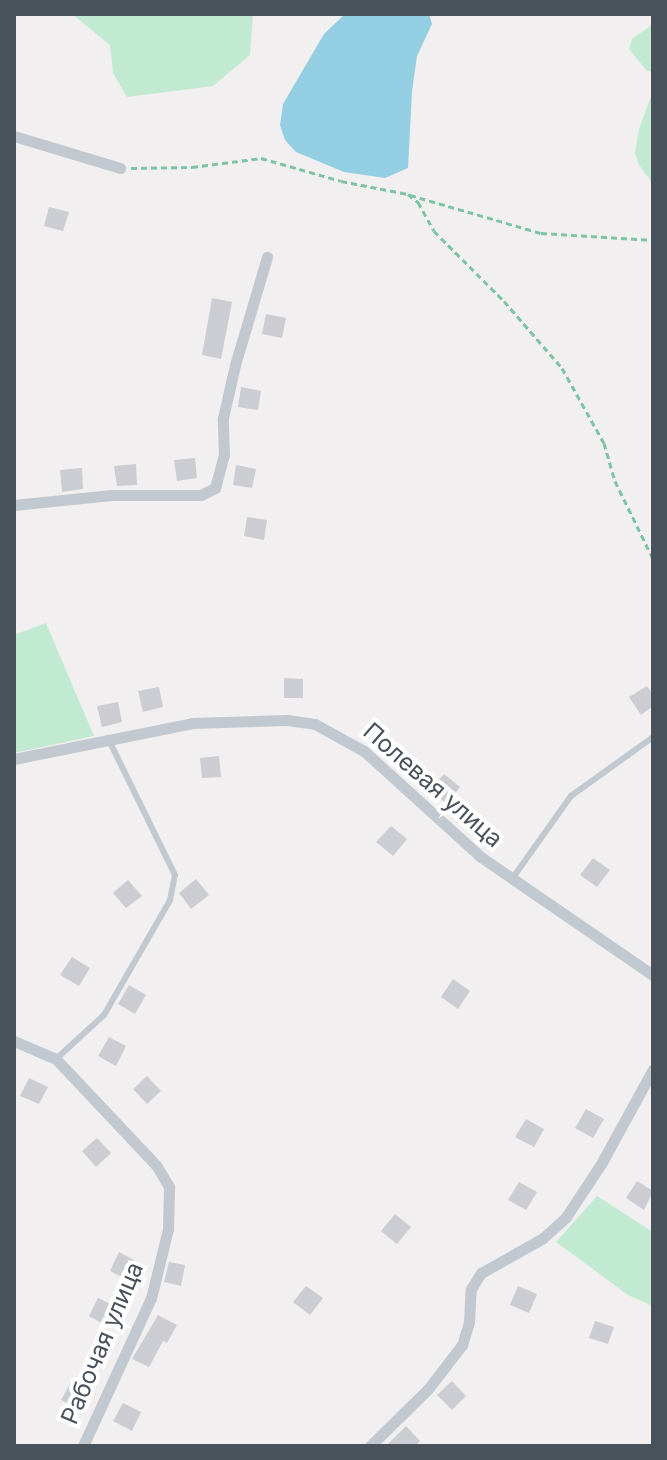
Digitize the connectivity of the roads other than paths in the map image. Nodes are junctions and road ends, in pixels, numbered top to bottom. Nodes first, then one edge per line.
1 (14, 136) edge
2 (120, 168) road end
3 (267, 257) dead end
4 (14, 505) edge
5 (653, 737) edge
6 (108, 738) junction
7 (14, 759) edge
8 (512, 879) junction
9 (653, 975) edge
10 (14, 1041) edge
11 (56, 1059) junction
12 (653, 1069) edge
13 (83, 1446) edge
14 (370, 1446) edge

1 - 2 street
3 - 4 street
5 - 8 lane
6 - 7 street, Полевая улица
6 - 8 street, Полевая улица
6 - 11 lane
8 - 9 street, Полевая улица
10 - 11 street, Рабочая улица
11 - 13 street, Рабочая улица
12 - 14 street

